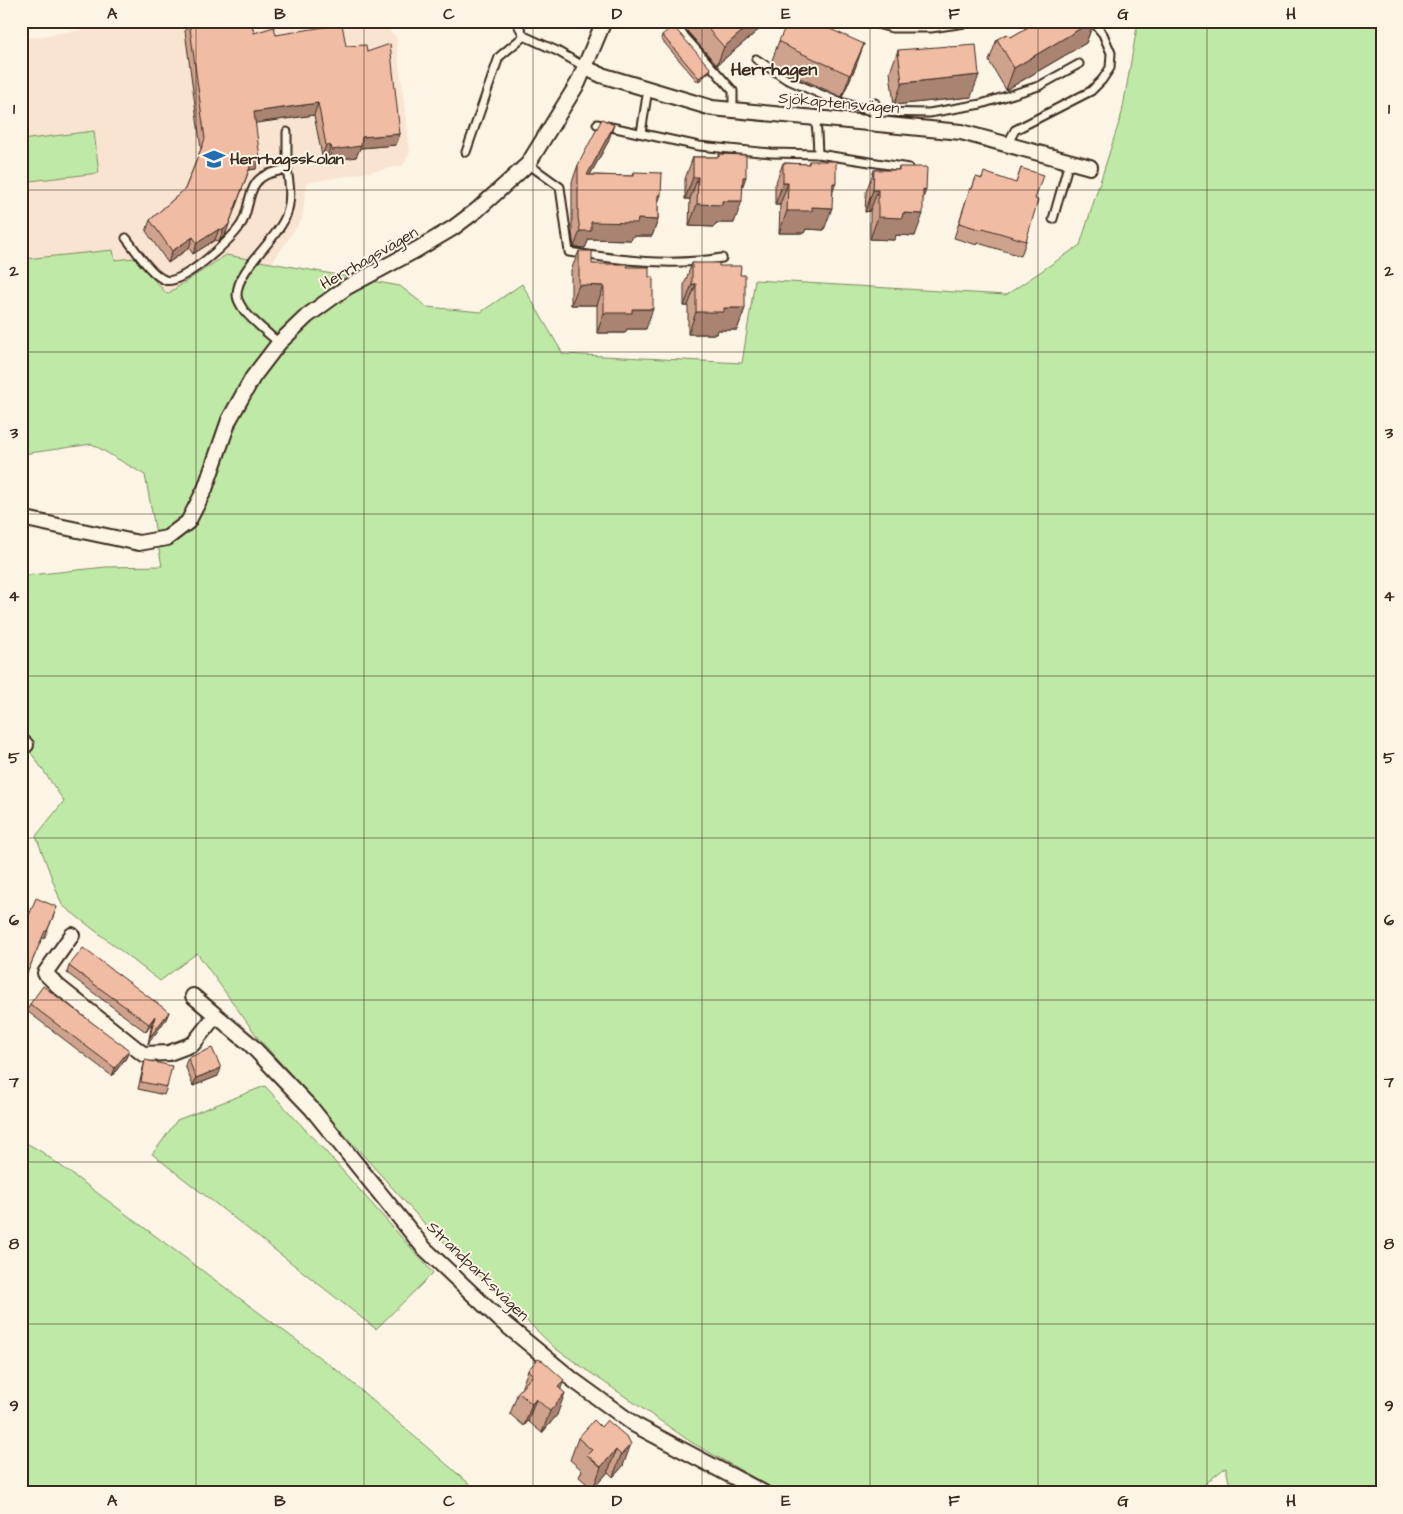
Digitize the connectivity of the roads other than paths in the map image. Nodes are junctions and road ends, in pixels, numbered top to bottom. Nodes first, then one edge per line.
1 (516, 21) edge
2 (604, 21) edge
3 (671, 21) edge
4 (866, 21) edge
5 (979, 21) edge
6 (1092, 21) edge
7 (524, 36) junction
8 (756, 59) dead end
9 (1079, 64) dead end
10 (586, 68) junction
11 (648, 89) junction
12 (874, 103) dead end
13 (733, 110) junction
14 (815, 118) junction
15 (874, 118) junction
16 (597, 124) edge
17 (287, 132) dead end
18 (641, 134) junction
19 (1007, 145) junction
20 (466, 152) dead end
21 (818, 154) junction
22 (1069, 162) junction
23 (528, 164) junction
24 (1090, 167) dead end
25 (909, 168) edge
26 (287, 170) junction
27 (1053, 218) dead end
28 (126, 238) dead end
29 (722, 258) dead end
30 (279, 343) junction
31 (21, 518) edge
32 (72, 936) dead end
33 (193, 996) dead end
34 (216, 1016) junction
35 (764, 1493) edge

1 - 7 lane
2 - 10 street, Herrhagsvägen
3 - 13 lane
4 - 5 lane
6 - 19 lane
7 - 10 lane
7 - 20 lane
8 - 15 lane
9 - 15 lane
10 - 11 street, Sjökaptensvägen
10 - 23 street, Herrhagsvägen
11 - 13 street, Sjökaptensvägen
11 - 18 lane
12 - 15 lane
13 - 14 street, Sjökaptensvägen
14 - 15 street, Sjökaptensvägen
14 - 21 lane
15 - 19 street, Sjökaptensvägen
16 - 18 lane
17 - 26 lane
18 - 21 lane
19 - 22 street, Sjökaptensvägen
21 - 25 lane
22 - 24 street, Sjökaptensvägen
22 - 27 lane
23 - 29 lane
23 - 30 street, Herrhagsvägen
26 - 28 lane
26 - 30 lane
30 - 31 street, Herrhagsvägen
32 - 34 street
33 - 34 street, Strandparksvägen
34 - 35 street, Strandparksvägen

